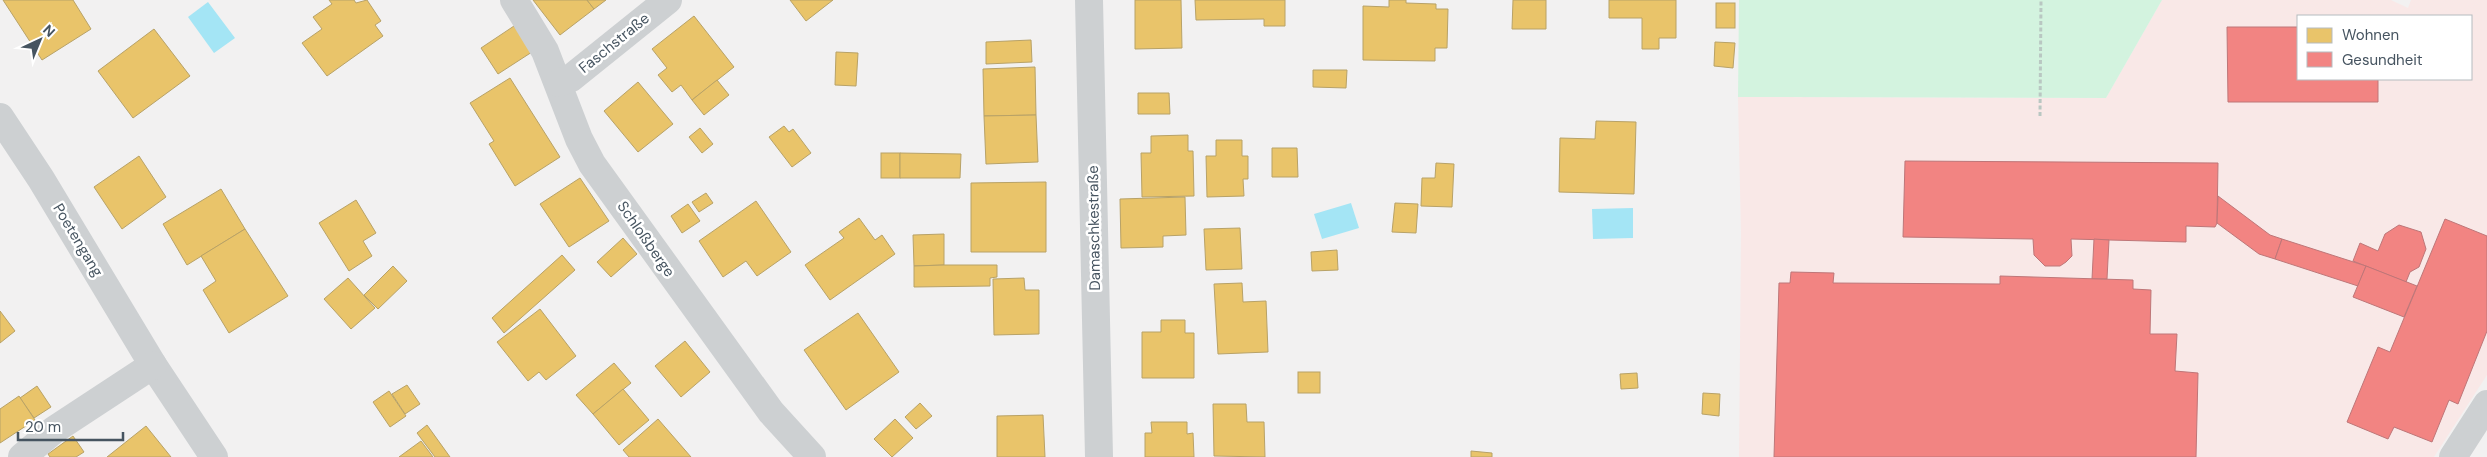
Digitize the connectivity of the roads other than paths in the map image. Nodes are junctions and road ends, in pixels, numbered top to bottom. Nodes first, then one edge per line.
1 (514, 0) edge
2 (668, 0) edge
3 (1090, 0) edge
4 (558, 83) junction
5 (0, 117) edge
6 (153, 364) junction
7 (2487, 404) edge
8 (22, 457) edge
9 (214, 457) edge
10 (812, 457) edge
11 (1100, 457) edge
12 (2453, 457) edge

1 - 4 street, Schloßberge
2 - 4 street, Faschstraße
3 - 11 street, Damaschkestraße
4 - 10 street, Schloßberge
5 - 6 street, Poetengang
6 - 8 street
6 - 9 street, Poetengang
7 - 12 street

